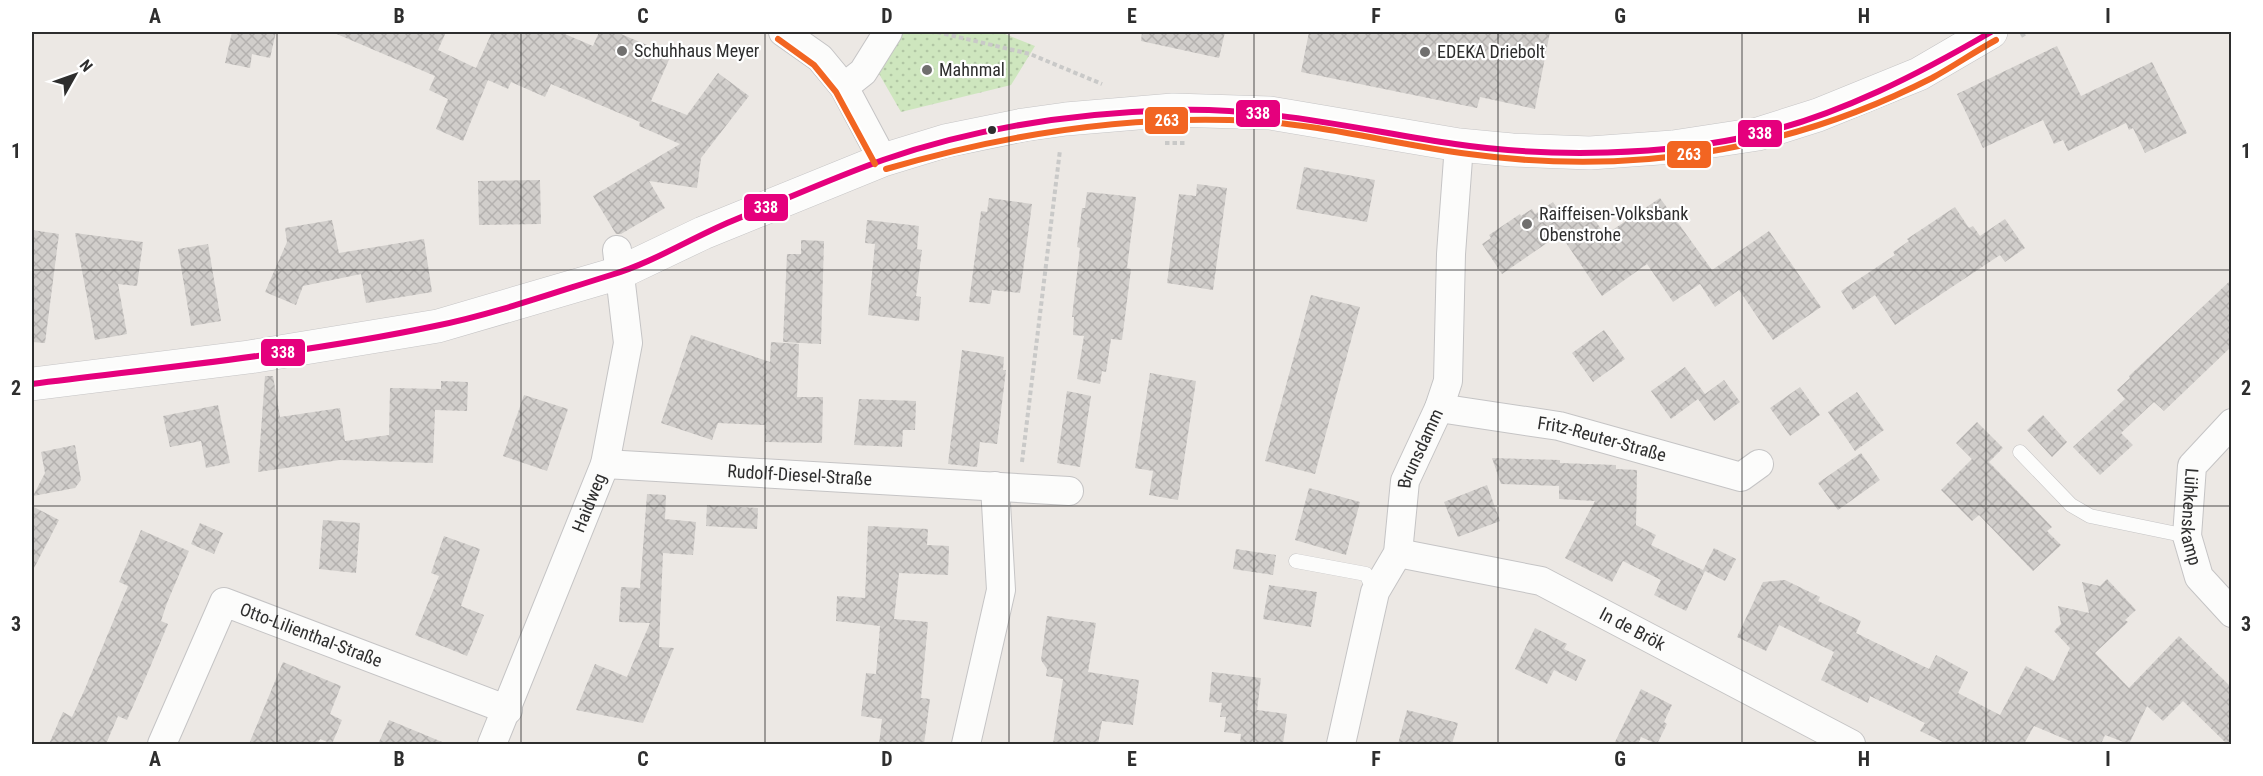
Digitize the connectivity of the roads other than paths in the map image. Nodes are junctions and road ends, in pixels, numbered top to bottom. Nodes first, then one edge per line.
1 (783, 32) edge
2 (888, 32) edge
3 (2005, 35) edge
4 (844, 87) junction
5 (1459, 145) junction
6 (883, 160) junction
7 (618, 262) junction
8 (32, 384) edge
9 (1439, 408) junction
10 (2232, 423) edge
11 (2020, 452) dead end
12 (605, 464) junction
13 (1759, 464) dead end
14 (1007, 487) junction
15 (1069, 491) dead end
16 (2187, 536) junction
17 (1398, 553) junction
18 (1296, 561) dead end
19 (1375, 592) junction
20 (2232, 613) edge
21 (508, 710) junction
22 (162, 744) edge
23 (492, 744) edge
24 (966, 744) edge
25 (1341, 744) edge
26 (1851, 744) edge

1 - 4 street
2 - 4 street
3 - 5 main road
4 - 6 street
5 - 6 main road
5 - 9 street, Brunsdamm
6 - 7 main road
7 - 8 main road
7 - 12 street, Haidweg
9 - 13 street, Fritz-Reuter-Straße
9 - 17 street, Brunsdamm
10 - 16 street, Lühkenskamp
11 - 16 lane
12 - 14 street, Rudolf-Diesel-Straße
12 - 21 street, Haidweg
14 - 15 street, Rudolf-Diesel-Straße
14 - 24 street
16 - 20 street, Lühkenskamp
17 - 19 street, Brunsdamm
17 - 26 street, In de Brök
18 - 19 lane
19 - 25 street, Brunsdamm
21 - 22 street, Otto-Lilienthal-Straße
21 - 23 street, Haidweg

